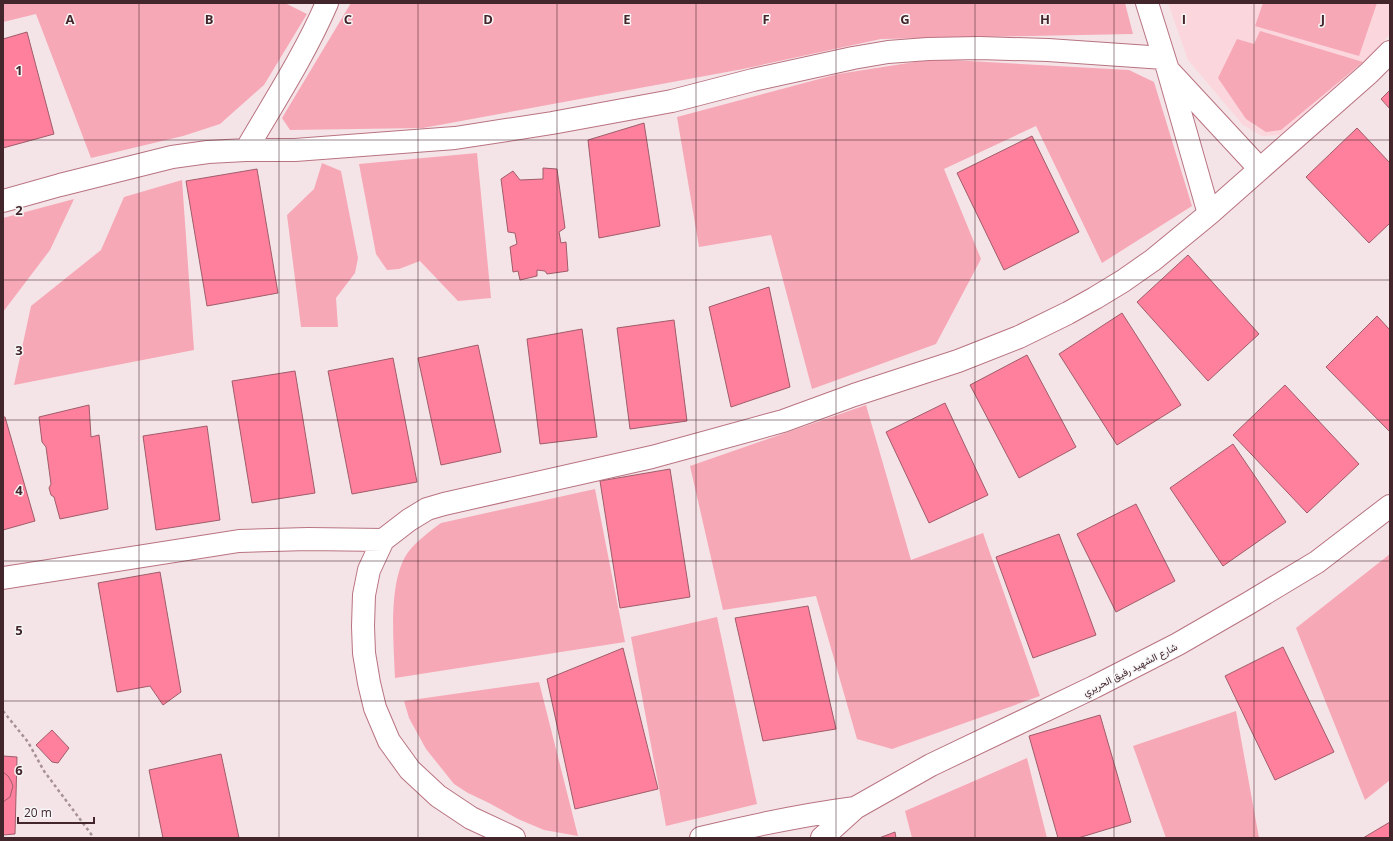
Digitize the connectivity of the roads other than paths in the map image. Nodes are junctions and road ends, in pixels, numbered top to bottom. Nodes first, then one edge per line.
1 (327, 3) edge
2 (1147, 3) edge
3 (1390, 52) edge
4 (1166, 64) junction
5 (246, 150) junction
6 (1260, 169) junction
7 (3, 200) edge
8 (1209, 214) junction
9 (1390, 506) edge
10 (383, 540) junction
11 (3, 578) edge
12 (855, 808) junction
13 (514, 838) edge
14 (702, 838) edge
15 (822, 838) edge

1 - 5 street
2 - 4 street
3 - 6 street
4 - 5 street
4 - 6 street
4 - 8 street
5 - 7 street
6 - 8 street
8 - 10 street
9 - 12 street, شارع الشهيد رفيق الحريري
10 - 11 street
10 - 13 street
12 - 14 street
12 - 15 street

